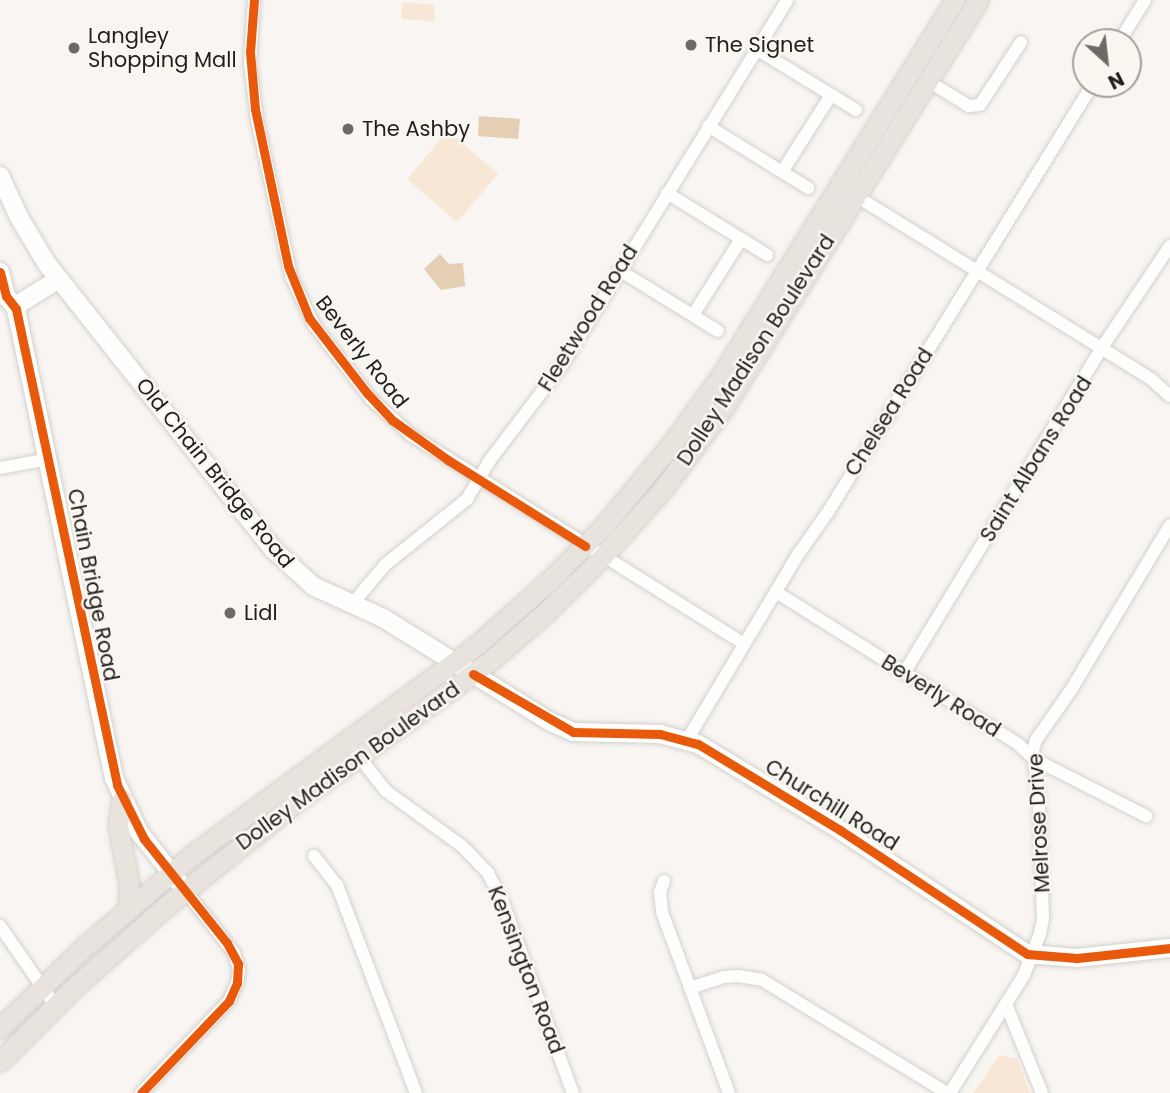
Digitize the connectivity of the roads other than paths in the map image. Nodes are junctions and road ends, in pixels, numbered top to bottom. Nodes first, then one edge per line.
1 (254, 0) edge
2 (787, 0) edge
3 (955, 0) edge
4 (978, 0) edge
5 (1145, 0) edge
6 (1128, 28) edge
7 (1021, 42) dead end
8 (756, 48) junction
9 (928, 81) junction
10 (831, 95) junction
11 (1084, 98) edge
12 (856, 110) dead end
13 (709, 126) junction
14 (782, 172) junction
15 (0, 176) edge
16 (808, 188) dead end
17 (667, 193) junction
18 (856, 196) junction
19 (741, 239) junction
20 (1170, 247) edge
21 (767, 255) dead end
22 (619, 270) junction
23 (977, 271) junction
24 (0, 272) edge
25 (59, 279) junction
26 (16, 310) junction
27 (693, 315) junction
28 (718, 331) dead end
29 (1103, 350) junction
30 (1170, 396) edge
31 (49, 459) junction
32 (0, 467) edge
33 (479, 479) junction
34 (1170, 525) edge
35 (585, 546) junction
36 (603, 556) junction
37 (776, 592) junction
38 (352, 604) junction
39 (744, 644) junction
40 (455, 663) junction
41 (904, 673) junction
42 (473, 674) junction
43 (688, 740) junction
44 (353, 748) junction
45 (1034, 759) junction
46 (122, 799) junction
47 (1146, 816) dead end
48 (314, 856) dead end
49 (170, 873) junction
50 (664, 881) dead end
51 (185, 890) junction
52 (128, 908) junction
53 (0, 926) edge
54 (1170, 948) edge
55 (1033, 955) junction
56 (43, 985) junction
57 (690, 988) junction
58 (55, 1004) junction
59 (1006, 1004) junction
60 (0, 1028) edge
61 (0, 1061) edge
62 (141, 1093) edge
63 (416, 1093) edge
64 (573, 1093) edge
65 (729, 1093) edge
66 (948, 1093) edge
67 (1042, 1093) edge

1 - 33 street, Beverly Road
2 - 8 street, Fleetwood Road
3 - 35 main road, Dolley Madison Boulevard
4 - 9 main road, Dolley Madison Boulevard
5 - 6 street
7 - 9 street
8 - 10 street
8 - 13 street, Fleetwood Road
9 - 18 main road, Dolley Madison Boulevard
10 - 12 street
10 - 14 street
11 - 23 street, Chelsea Road
13 - 14 street
13 - 17 street, Fleetwood Road
14 - 16 street
15 - 25 street
17 - 19 street
17 - 22 street, Fleetwood Road
18 - 23 street
18 - 36 main road, Dolley Madison Boulevard
19 - 21 street
19 - 27 street
20 - 29 street, Saint Albans Road
22 - 27 street
22 - 33 street, Fleetwood Road
23 - 29 street
23 - 37 street, Chelsea Road
24 - 26 street, Chain Bridge Road
25 - 26 street
25 - 38 street, Old Chain Bridge Road
26 - 31 street, Chain Bridge Road
27 - 28 street
29 - 30 street
29 - 41 street, Saint Albans Road
31 - 32 street
31 - 46 street, Chain Bridge Road
33 - 35 street, Beverly Road
33 - 38 street, Fleetwood Road
34 - 45 street, Melrose Drive
35 - 36 street, Beverly Road
35 - 40 main road, Dolley Madison Boulevard
36 - 39 street, Beverly Road
36 - 42 main road, Dolley Madison Boulevard
37 - 39 street, Chelsea Road
37 - 41 street, Beverly Road
38 - 40 street, Old Chain Bridge Road
39 - 43 street, Chelsea Road
40 - 42 street, Old Chain Bridge Road
40 - 44 main road, Dolley Madison Boulevard
41 - 45 street, Beverly Road
42 - 43 street, Churchill Road
42 - 44 main road, Dolley Madison Boulevard
43 - 55 street, Churchill Road
44 - 49 main road, Dolley Madison Boulevard
44 - 51 main road, Dolley Madison Boulevard
44 - 64 street, Kensington Road
45 - 47 street, Beverly Road
45 - 55 street, Melrose Drive
46 - 49 street, Chain Bridge Road
46 - 52 main road
48 - 63 street
49 - 51 street, Chain Bridge Road
49 - 52 main road, Dolley Madison Boulevard
50 - 57 street
51 - 58 main road, Dolley Madison Boulevard
51 - 62 street
52 - 56 main road, Dolley Madison Boulevard
53 - 56 street
54 - 55 street, Churchill Road
55 - 59 street, Melrose Drive
56 - 58 street
56 - 60 main road, Dolley Madison Boulevard
57 - 65 street
57 - 66 street
58 - 61 main road, Dolley Madison Boulevard
59 - 66 street, Melrose Drive
59 - 67 street

